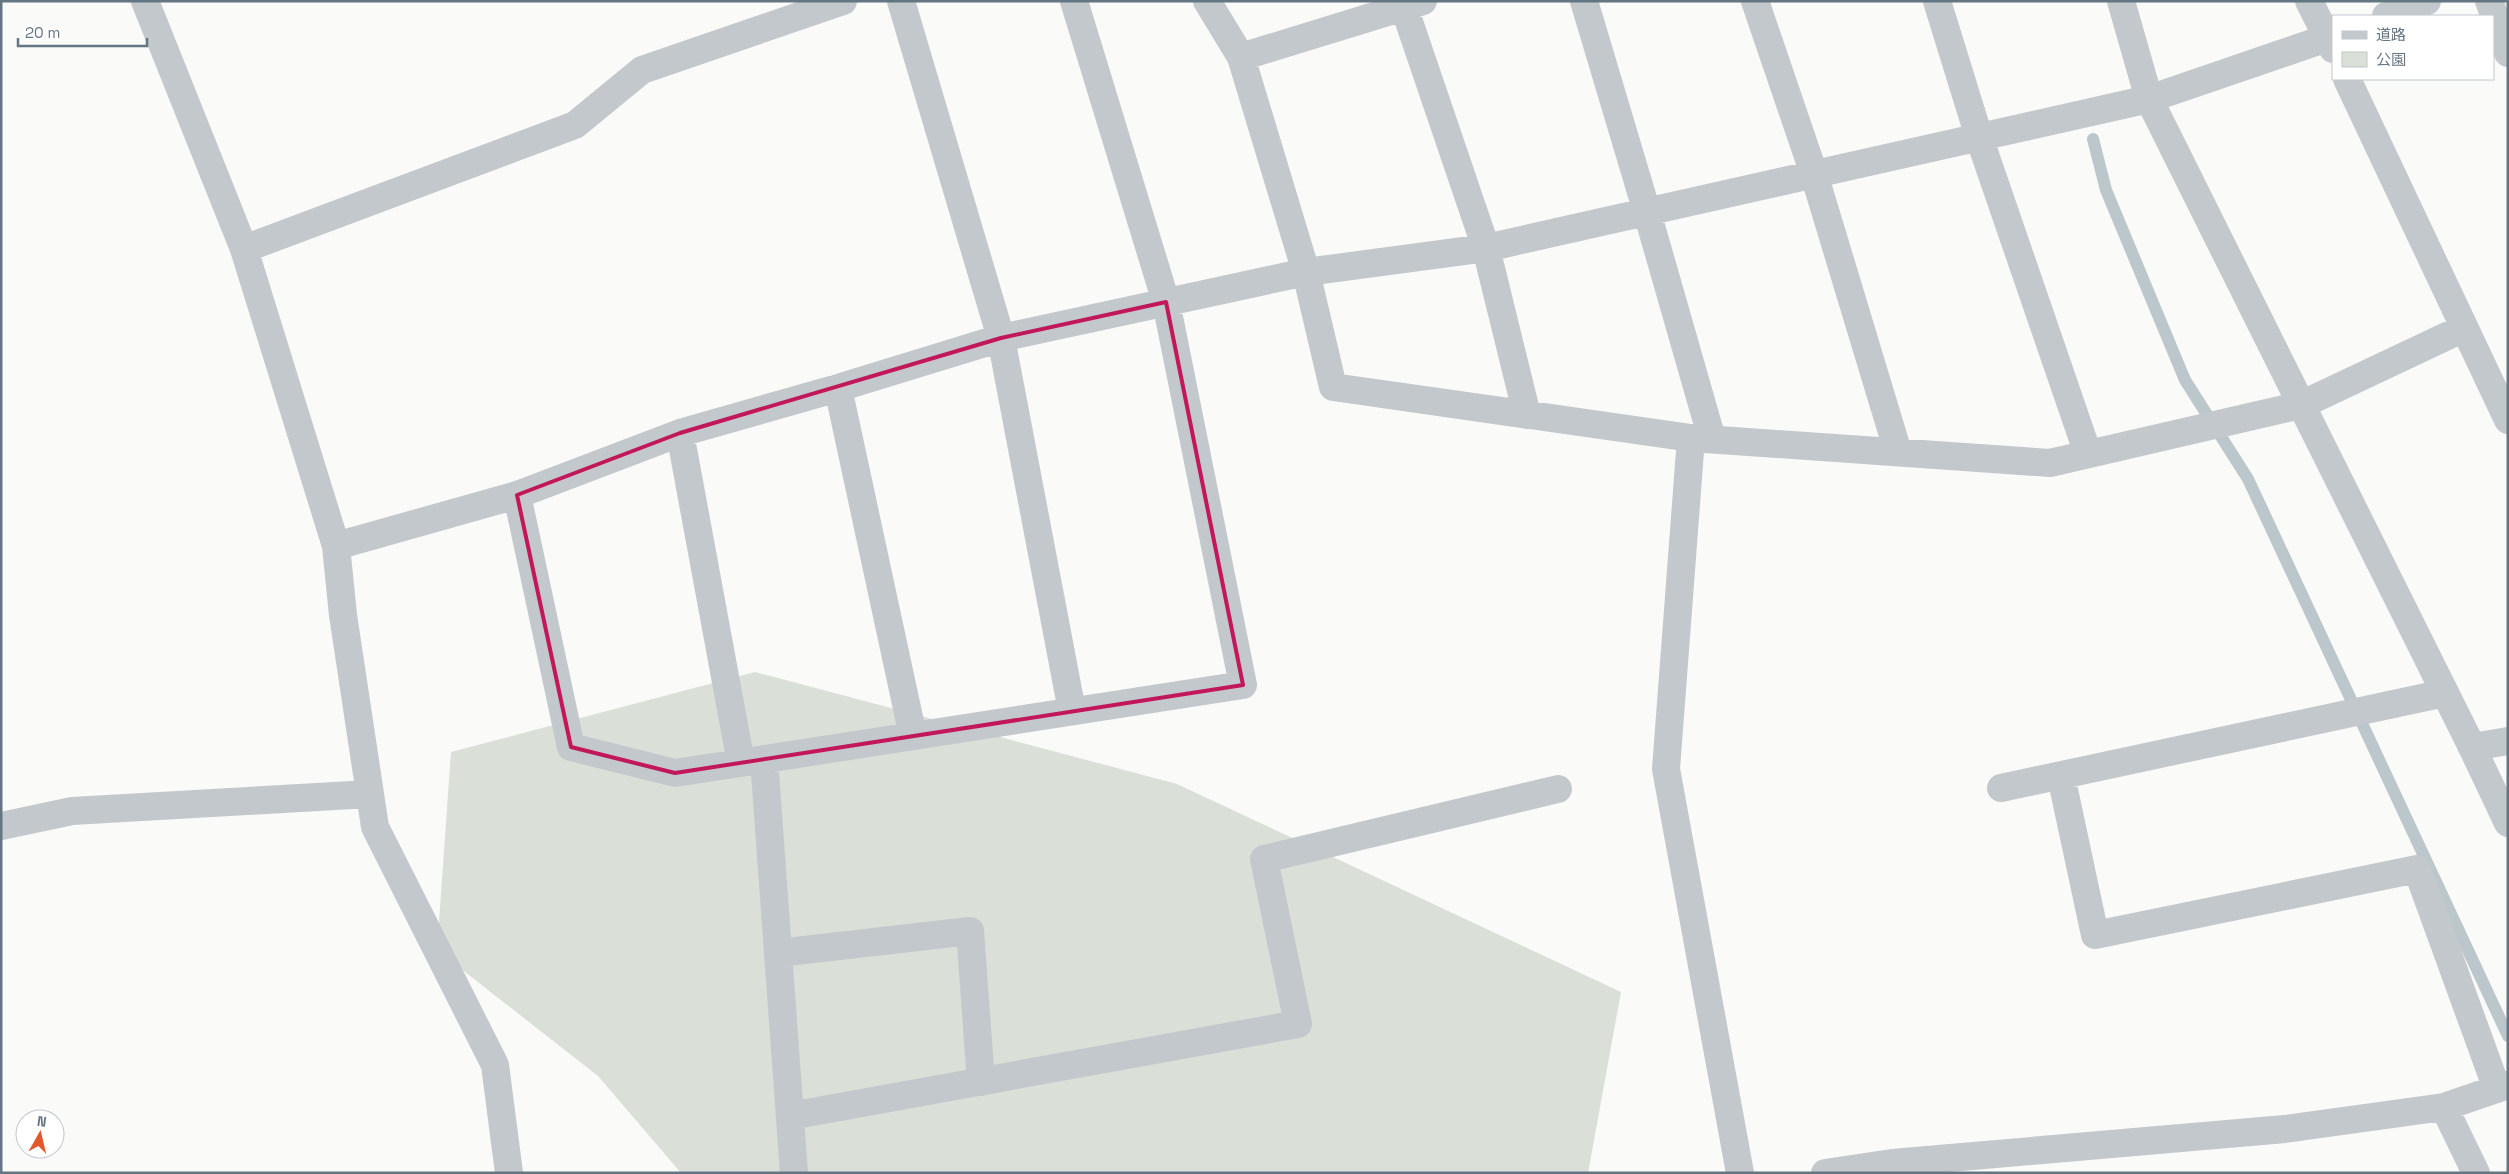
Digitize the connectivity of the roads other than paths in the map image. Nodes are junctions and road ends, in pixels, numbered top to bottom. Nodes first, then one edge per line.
1 (145, 1) edge
2 (842, 1) edge
3 (901, 1) edge
4 (1074, 1) edge
5 (1207, 1) edge
6 (1584, 1) edge
7 (1755, 1) edge
8 (1936, 1) edge
9 (2121, 1) edge
10 (2309, 1) edge
11 (2427, 1) edge
12 (2489, 1) edge
13 (1414, 4) edge
14 (2389, 15) edge
15 (2331, 41) edge
16 (2508, 53) edge
17 (1241, 57) junction
18 (2347, 80) edge
19 (2150, 99) junction
20 (1979, 137) junction
21 (1814, 174) junction
22 (1647, 212) junction
23 (1486, 248) junction
24 (244, 249) junction
25 (1306, 272) junction
26 (1166, 302) junction
27 (2464, 328) junction
28 (1001, 338) junction
29 (838, 388) junction
30 (2301, 405) junction
31 (1527, 414) junction
32 (2508, 420) edge
33 (680, 433) junction
34 (1702, 438) junction
35 (1898, 452) junction
36 (2088, 454) junction
37 (517, 494) junction
38 (336, 546) junction
39 (2445, 693) junction
40 (1072, 711) junction
41 (913, 736) junction
42 (2508, 741) edge
43 (2472, 747) junction
44 (753, 761) junction
45 (2061, 776) junction
46 (2002, 788) dead end
47 (1558, 789) dead end
48 (370, 794) junction
49 (2508, 823) edge
50 (1, 826) edge
51 (778, 953) junction
52 (981, 1082) junction
53 (2502, 1086) edge
54 (2444, 1107) junction
55 (790, 1116) junction
56 (509, 1173) edge
57 (794, 1173) edge
58 (1740, 1173) edge
59 (1825, 1173) edge
60 (2476, 1173) edge

1 - 24 street
2 - 24 street
3 - 28 street
4 - 26 street
5 - 17 street
6 - 22 street
7 - 21 street
8 - 20 street
9 - 19 street
10 - 15 street
11 - 14 street
12 - 16 street
13 - 17 street
13 - 23 street
15 - 19 street
17 - 25 street
18 - 27 street
19 - 20 street
19 - 30 street
20 - 21 street
20 - 36 street
21 - 22 street
21 - 35 street
22 - 23 street
22 - 34 street
23 - 25 street
23 - 31 street
24 - 38 street
25 - 26 street
25 - 31 street
26 - 28 street
26 - 40 street
27 - 30 street
27 - 32 street
28 - 29 street
28 - 40 street
29 - 33 street
29 - 41 street
30 - 36 street
30 - 39 street
31 - 34 street
33 - 37 street
33 - 44 street
34 - 35 street
34 - 58 street
35 - 36 street
37 - 38 street
37 - 44 street
38 - 48 street
39 - 43 street
39 - 45 street
40 - 41 street
41 - 44 street
42 - 43 street
43 - 49 street
44 - 51 street
45 - 46 street
45 - 53 street
47 - 52 street
48 - 50 street
48 - 56 street
51 - 52 street
51 - 55 street
52 - 55 street
53 - 54 street
54 - 59 street
54 - 60 street
55 - 57 street

